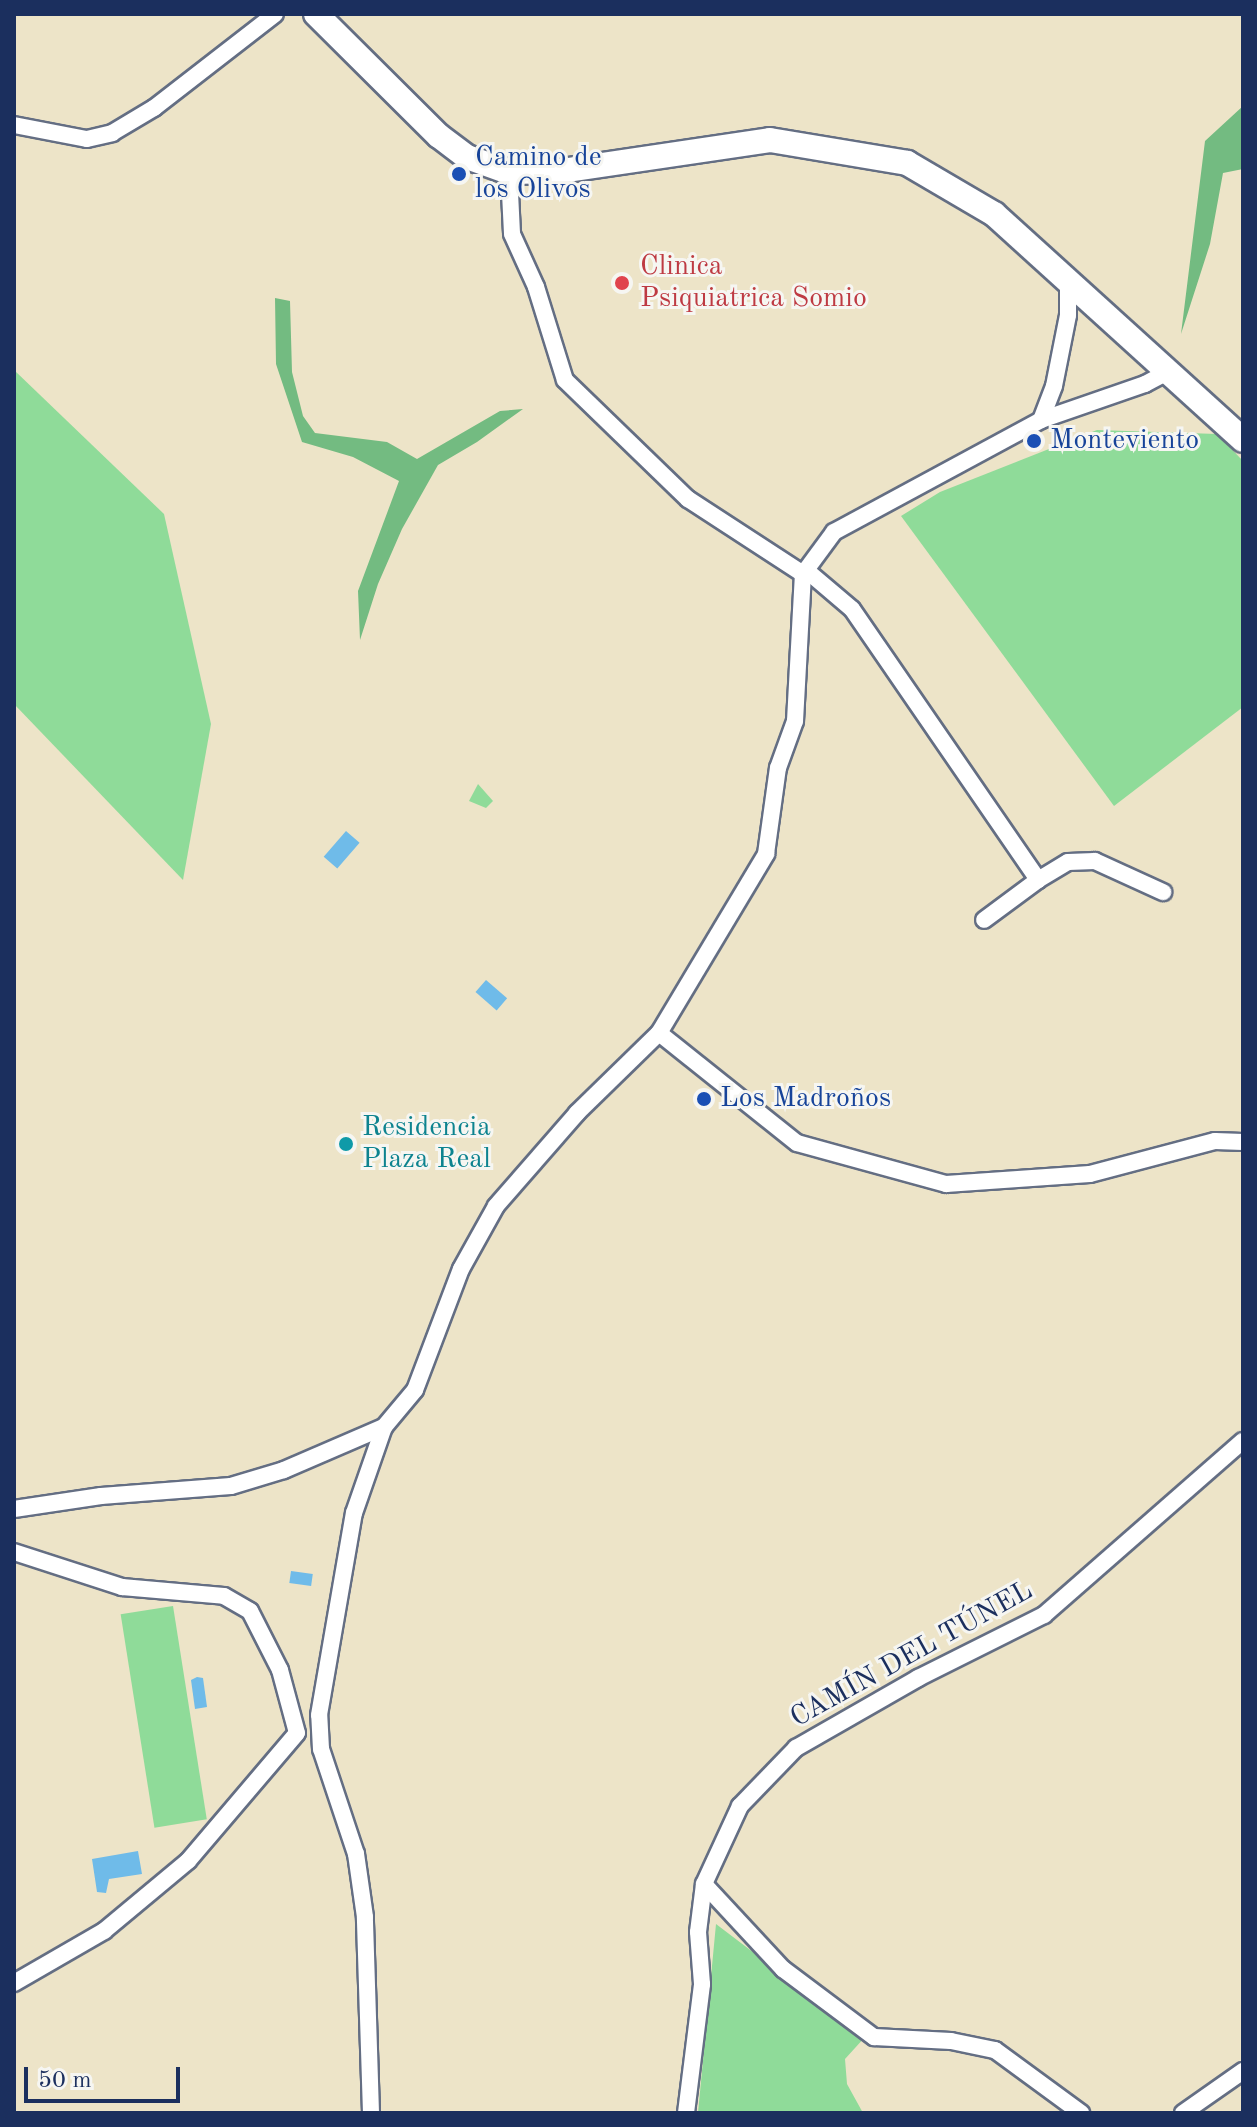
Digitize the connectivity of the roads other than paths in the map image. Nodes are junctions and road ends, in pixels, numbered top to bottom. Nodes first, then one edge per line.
1 (275, 14) edge
2 (316, 14) edge
3 (14, 125) edge
4 (509, 172) junction
5 (1068, 281) junction
6 (1166, 373) junction
7 (1041, 420) junction
8 (1242, 437) edge
9 (804, 572) junction
10 (1038, 880) junction
11 (1163, 892) dead end
12 (984, 920) dead end
13 (659, 1033) junction
14 (1243, 1142) edge
15 (384, 1427) junction
16 (1243, 1441) edge
17 (14, 1509) edge
18 (14, 1552) edge
19 (704, 1884) junction
20 (14, 1983) edge
21 (1243, 2071) edge
22 (371, 2113) edge
23 (686, 2113) edge
24 (1081, 2113) edge
25 (1183, 2113) edge

1 - 3 street
2 - 4 street
4 - 5 street
4 - 9 street
5 - 6 street
5 - 7 street
6 - 7 street
6 - 8 street
7 - 9 street
9 - 10 street
9 - 13 street
10 - 11 street
10 - 12 street
13 - 14 street
13 - 15 street
15 - 17 street
15 - 22 street
16 - 19 street, CAMÍN DEL TÚNEL
18 - 20 street
19 - 23 street, CAMÍN DEL TÚNEL
19 - 24 street
21 - 25 street

